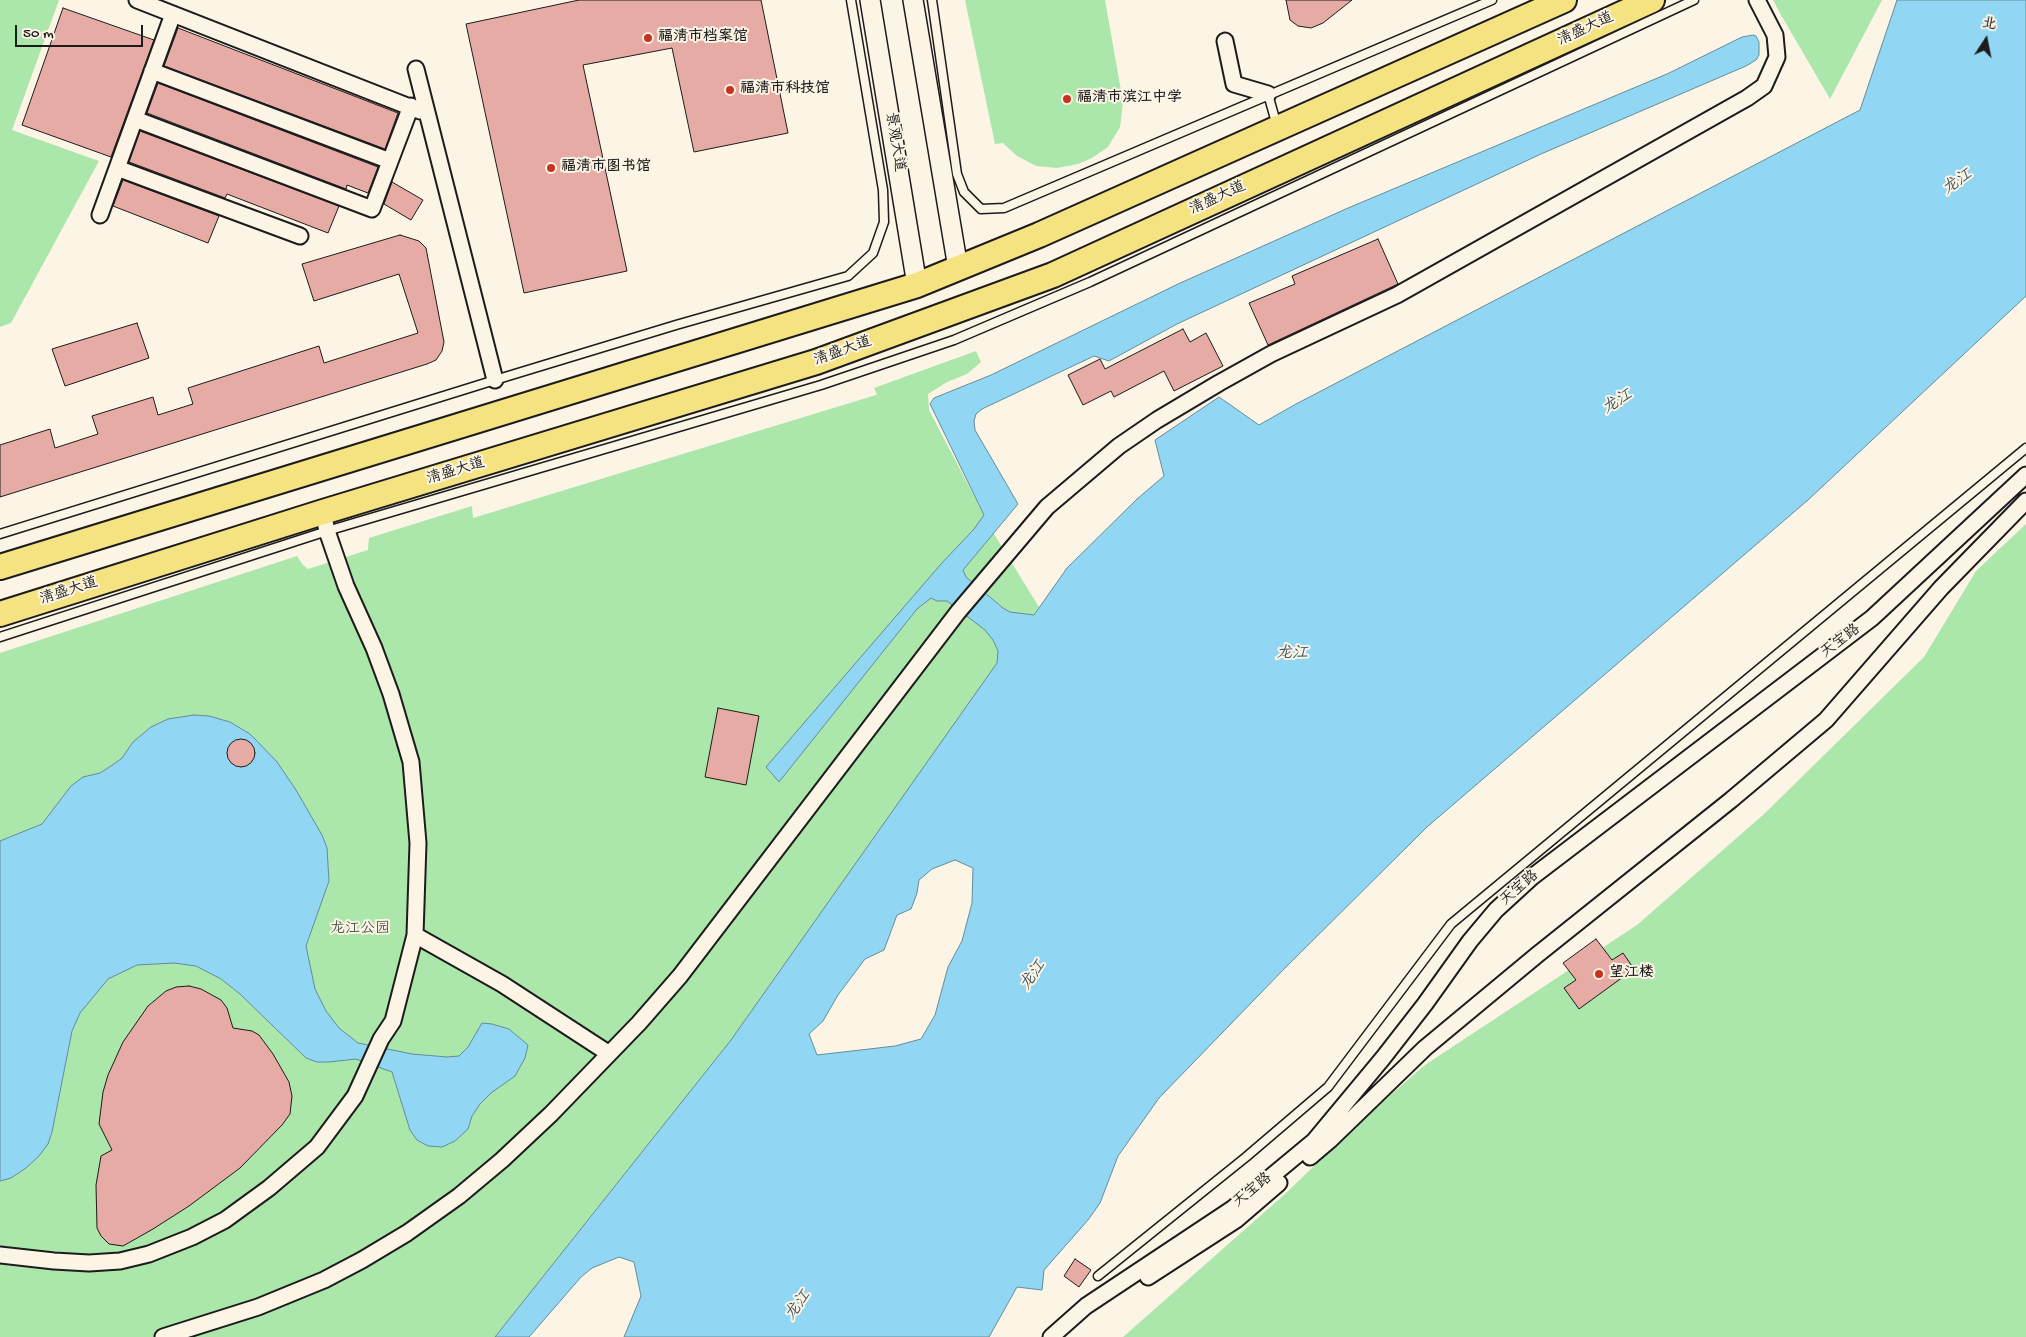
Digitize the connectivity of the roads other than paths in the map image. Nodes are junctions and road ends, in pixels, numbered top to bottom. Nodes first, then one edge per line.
1 (137, 0) edge
2 (851, 0) edge
3 (870, 0) edge
4 (913, 0) edge
5 (932, 0) edge
6 (1492, 0) edge
7 (1564, 0) edge
8 (1652, 0) edge
9 (1694, 0) edge
10 (1757, 0) edge
11 (173, 14) junction
12 (1225, 41) dead end
13 (416, 69) dead end
14 (152, 70) junction
15 (1268, 94) junction
16 (410, 106) junction
17 (426, 114) junction
18 (135, 119) junction
19 (1278, 127) junction
20 (390, 161) junction
21 (117, 168) junction
22 (100, 215) dead end
23 (300, 236) dead end
24 (958, 268) junction
25 (917, 285) junction
26 (495, 380) junction
27 (2026, 448) edge
28 (2026, 475) edge
29 (2026, 501) edge
30 (325, 522) junction
31 (0, 534) edge
32 (0, 567) edge
33 (0, 614) edge
34 (0, 637) edge
35 (415, 935) junction
36 (608, 1052) junction
37 (0, 1255) edge
38 (1098, 1276) dead end
39 (163, 1337) edge
40 (1051, 1337) edge
41 (1066, 1337) edge

1 - 11 street
2 - 26 lane
3 - 25 street, 景观大道
4 - 24 street
5 - 15 lane
6 - 15 lane
7 - 19 main road
8 - 30 main road, 清盛大道
9 - 30 lane
10 - 36 street
11 - 14 street
11 - 16 street
12 - 15 street
13 - 17 street
14 - 18 street
14 - 20 street
15 - 19 lane
16 - 17 street
16 - 20 street
17 - 26 street
18 - 20 street
18 - 21 street
19 - 24 main road
21 - 22 street
21 - 23 street
24 - 25 main road
25 - 32 main road
26 - 31 lane
27 - 38 lane
28 - 40 street, 天宝路
29 - 41 street, 天宝路
30 - 33 main road, 清盛大道
30 - 34 lane
30 - 35 street
35 - 36 street
35 - 37 street
36 - 39 street

